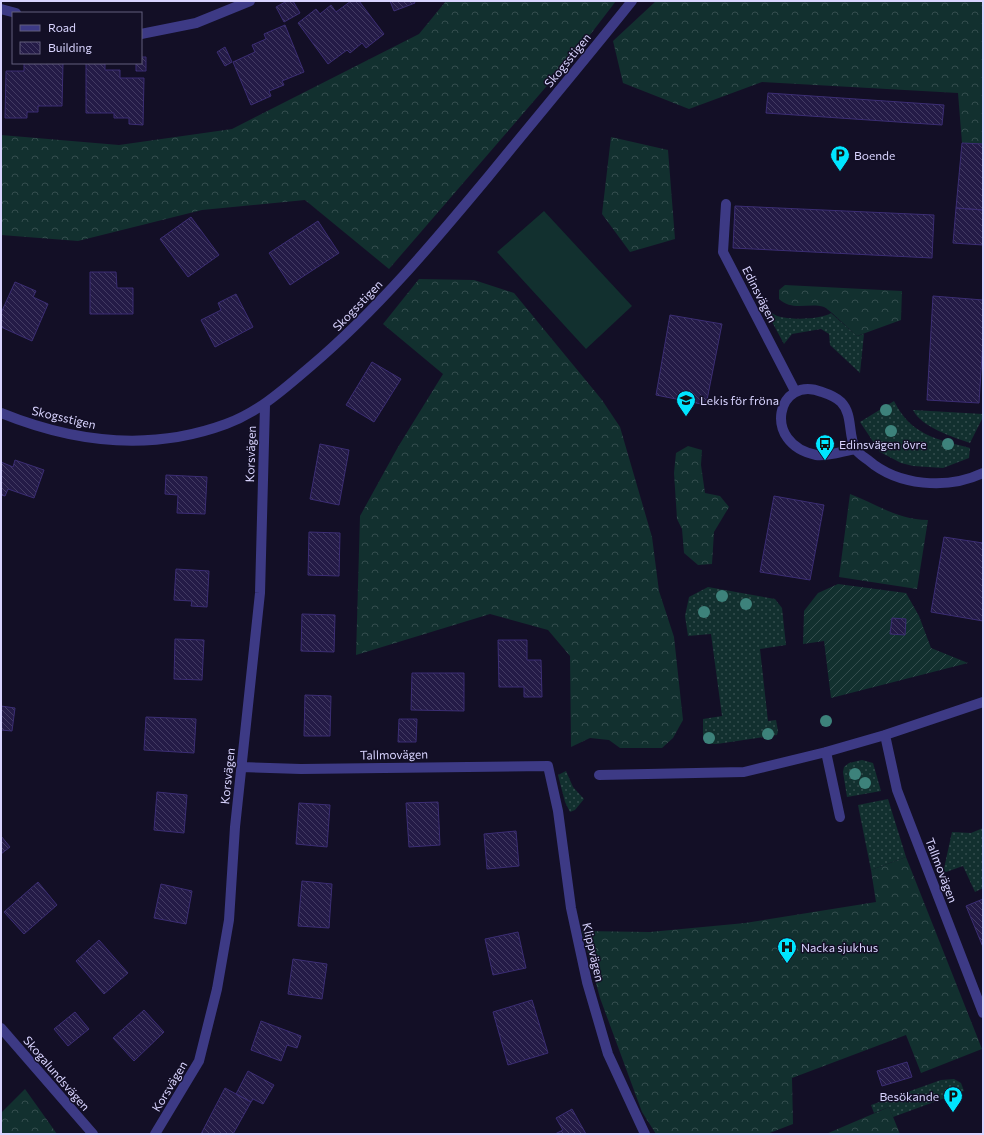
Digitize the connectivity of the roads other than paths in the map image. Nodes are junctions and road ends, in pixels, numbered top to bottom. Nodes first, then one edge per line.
1 (250, 1) edge
2 (632, 1) edge
3 (1, 9) edge
4 (12, 12) edge
5 (142, 34) edge
6 (726, 204) dead end
7 (795, 391) junction
8 (265, 405) junction
9 (1, 413) edge
10 (855, 449) junction
11 (983, 473) edge
12 (983, 702) edge
13 (885, 735) junction
14 (826, 752) junction
15 (548, 766) joint
16 (241, 767) junction
17 (599, 775) dead end
18 (840, 817) dead end
19 (983, 1013) edge
20 (1, 1028) edge
21 (93, 1134) edge
22 (155, 1134) edge
23 (645, 1134) edge

1 - 5 street
2 - 8 street, Skogsstigen
3 - 4 street
6 - 7 street, Edinsvägen
7 - 10 street
7 - 10 street
8 - 9 street, Skogsstigen
8 - 16 street, Korsvägen
10 - 11 street
12 - 13 street
13 - 14 street
13 - 19 street, Tallmovägen
14 - 17 street
14 - 18 street
15 - 16 street, Tallmovägen
15 - 23 street, Klippvägen
16 - 22 street, Korsvägen
20 - 21 street, Skogalundsvägen

